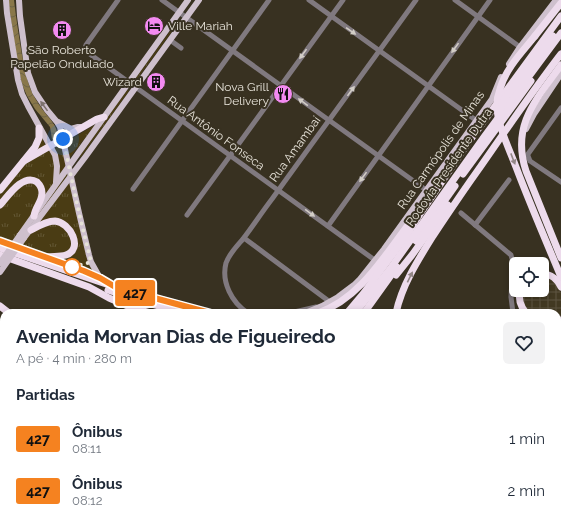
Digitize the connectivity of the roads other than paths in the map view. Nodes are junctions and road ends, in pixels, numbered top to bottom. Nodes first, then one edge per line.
1 (6, 0) edge
2 (19, 0) edge
3 (118, 0) edge
4 (162, 0) edge
5 (188, 0) edge
6 (199, 0) edge
7 (269, 0) edge
8 (308, 0) edge
9 (343, 0) edge
10 (416, 0) edge
11 (455, 0) edge
12 (490, 0) edge
13 (556, 0) edge
14 (561, 3) edge
15 (179, 12) junction
16 (331, 16) junction
17 (561, 16) edge
18 (186, 17) junction
19 (478, 17) junction
20 (561, 26) edge
21 (561, 32) edge
22 (170, 40) junction
23 (561, 40) edge
24 (520, 47) junction
25 (182, 48) dead end
26 (232, 51) junction
27 (380, 51) junction
28 (561, 54) edge
29 (561, 65) edge
30 (561, 75) edge
31 (129, 82) junction
32 (281, 86) junction
33 (428, 86) junction
34 (136, 87) junction
35 (561, 108) edge
36 (104, 117) junction
37 (499, 119) junction
38 (182, 121) junction
39 (329, 121) junction
40 (477, 121) junction
41 (57, 122) junction
42 (509, 125) junction
43 (39, 128) junction
44 (82, 128) junction
45 (63, 139) junction
46 (522, 140) junction
47 (50, 146) junction
48 (230, 155) junction
49 (378, 156) junction
50 (24, 161) junction
51 (68, 166) junction
52 (71, 177) junction
53 (509, 180) dead end
54 (561, 182) edge
55 (56, 184) junction
56 (0, 190) edge
57 (133, 190) dead end
58 (278, 190) junction
59 (426, 190) junction
60 (0, 205) edge
61 (422, 210) junction
62 (461, 213) dead end
63 (187, 215) dead end
64 (34, 216) junction
65 (475, 225) junction
66 (328, 226) junction
67 (31, 230) junction
68 (0, 237) edge
69 (22, 237) junction
70 (244, 238) junction
71 (3, 242) edge
72 (0, 248) edge
73 (0, 255) edge
74 (42, 257) junction
75 (561, 258) edge
76 (376, 261) junction
77 (0, 263) edge
78 (52, 266) junction
79 (0, 272) edge
80 (549, 275) edge
81 (561, 277) edge
82 (100, 278) junction
83 (89, 287) junction
84 (561, 287) edge
85 (117, 288) junction
86 (519, 297) edge
87 (330, 302) junction
88 (137, 309) edge
89 (154, 309) edge
90 (171, 309) edge
91 (195, 309) edge
92 (242, 309) edge
93 (306, 309) edge
94 (317, 309) edge
95 (320, 309) edge
96 (328, 309) edge
97 (350, 309) edge
98 (358, 309) edge
99 (367, 309) edge
100 (368, 309) edge
101 (397, 309) edge
102 (512, 309) edge
103 (523, 309) edge

1 - 43 main road
41 -> 2 main road
3 - 31 street, Rua Antônio Fonseca
4 - 15 street
5 - 15 main road
6 - 18 main road
7 - 26 street
8 - 16 street
9 - 16 street
10 - 27 street, Rua Amambaí
11 - 19 street
12 - 19 street
13 - 24 main road, Rua Carmópolis de Minas
14 - 37 highway, bridge
15 - 18 street
15 - 31 main road
16 -> 27 street
16 -> 32 street
17 - 61 highway, Rodovia Presidente Dutra
18 - 22 main road
18 - 26 street
19 - 24 street
19 -> 33 street
20 - 37 highway, bridge
21 - 98 highway, Rodovia Presidente Dutra
22 - 25 street
22 - 34 main road
23 - 99 highway, Rodovia Presidente Dutra
24 - 40 main road, Rua Carmópolis de Minas
26 - 32 street
26 - 38 street
27 - 33 street
39 -> 27 street, Rua Amambaí
28 - 42 highway, Rodovia Presidente Dutra
29 - 46 highway
30 - 46 main road
31 - 34 street, Rua Antônio Fonseca
31 - 36 main road
39 -> 32 street
32 - 48 street
33 - 40 street
33 - 49 street
34 - 38 street, Rua Antônio Fonseca
34 - 52 main road
35 - 54 street
36 - 44 highway
36 - 51 main road
37 -> 81 highway, bridge
38 - 48 street, Rua Antônio Fonseca
38 - 57 street
39 - 49 street
39 - 58 street, Rua Amambaí
40 - 59 main road, Rua Carmópolis de Minas
41 - 44 main road
41 - 45 main road
42 - 100 highway
101 -> 42 highway, Rodovia Presidente Dutra
43 - 47 main road
43 - 50 highway
44 - 45 highway
45 - 47 highway
45 - 51 main road
46 - 75 highway
47 - 50 highway
47 - 55 main road
48 - 58 street, Rua Antônio Fonseca
48 - 63 street
49 - 59 street
49 -> 66 street
50 - 56 highway
51 - 52 main road
51 - 55 main road
52 - 67 main road
52 - 82 main road
53 - 65 street
55 - 64 main road
58 -> 66 street, Rua Antônio Fonseca
58 - 70 street, Rua Amambaí
59 - 76 main road, Rua Carmópolis de Minas
60 - 64 highway
61 - 96 highway
61 - 97 highway
62 - 65 street
64 - 69 main road
65 - 102 street
66 - 76 street, Rua Antônio Fonseca
67 - 69 main road
67 - 74 highway
68 - 71 highway
69 - 77 main road, bridge
69 - 79 main road, bridge
70 - 87 street
70 - 92 street, Rua Amambaí
71 - 74 highway
72 - 78 highway
73 - 83 highway
74 - 82 highway
76 - 87 main road, Rua Carmópolis de Minas
78 - 85 highway
78 - 90 highway
80 - 84 highway
82 - 85 highway
83 - 88 highway
83 - 89 highway
85 - 91 highway
86 - 103 highway
87 - 95 main road
93 - 94 street

